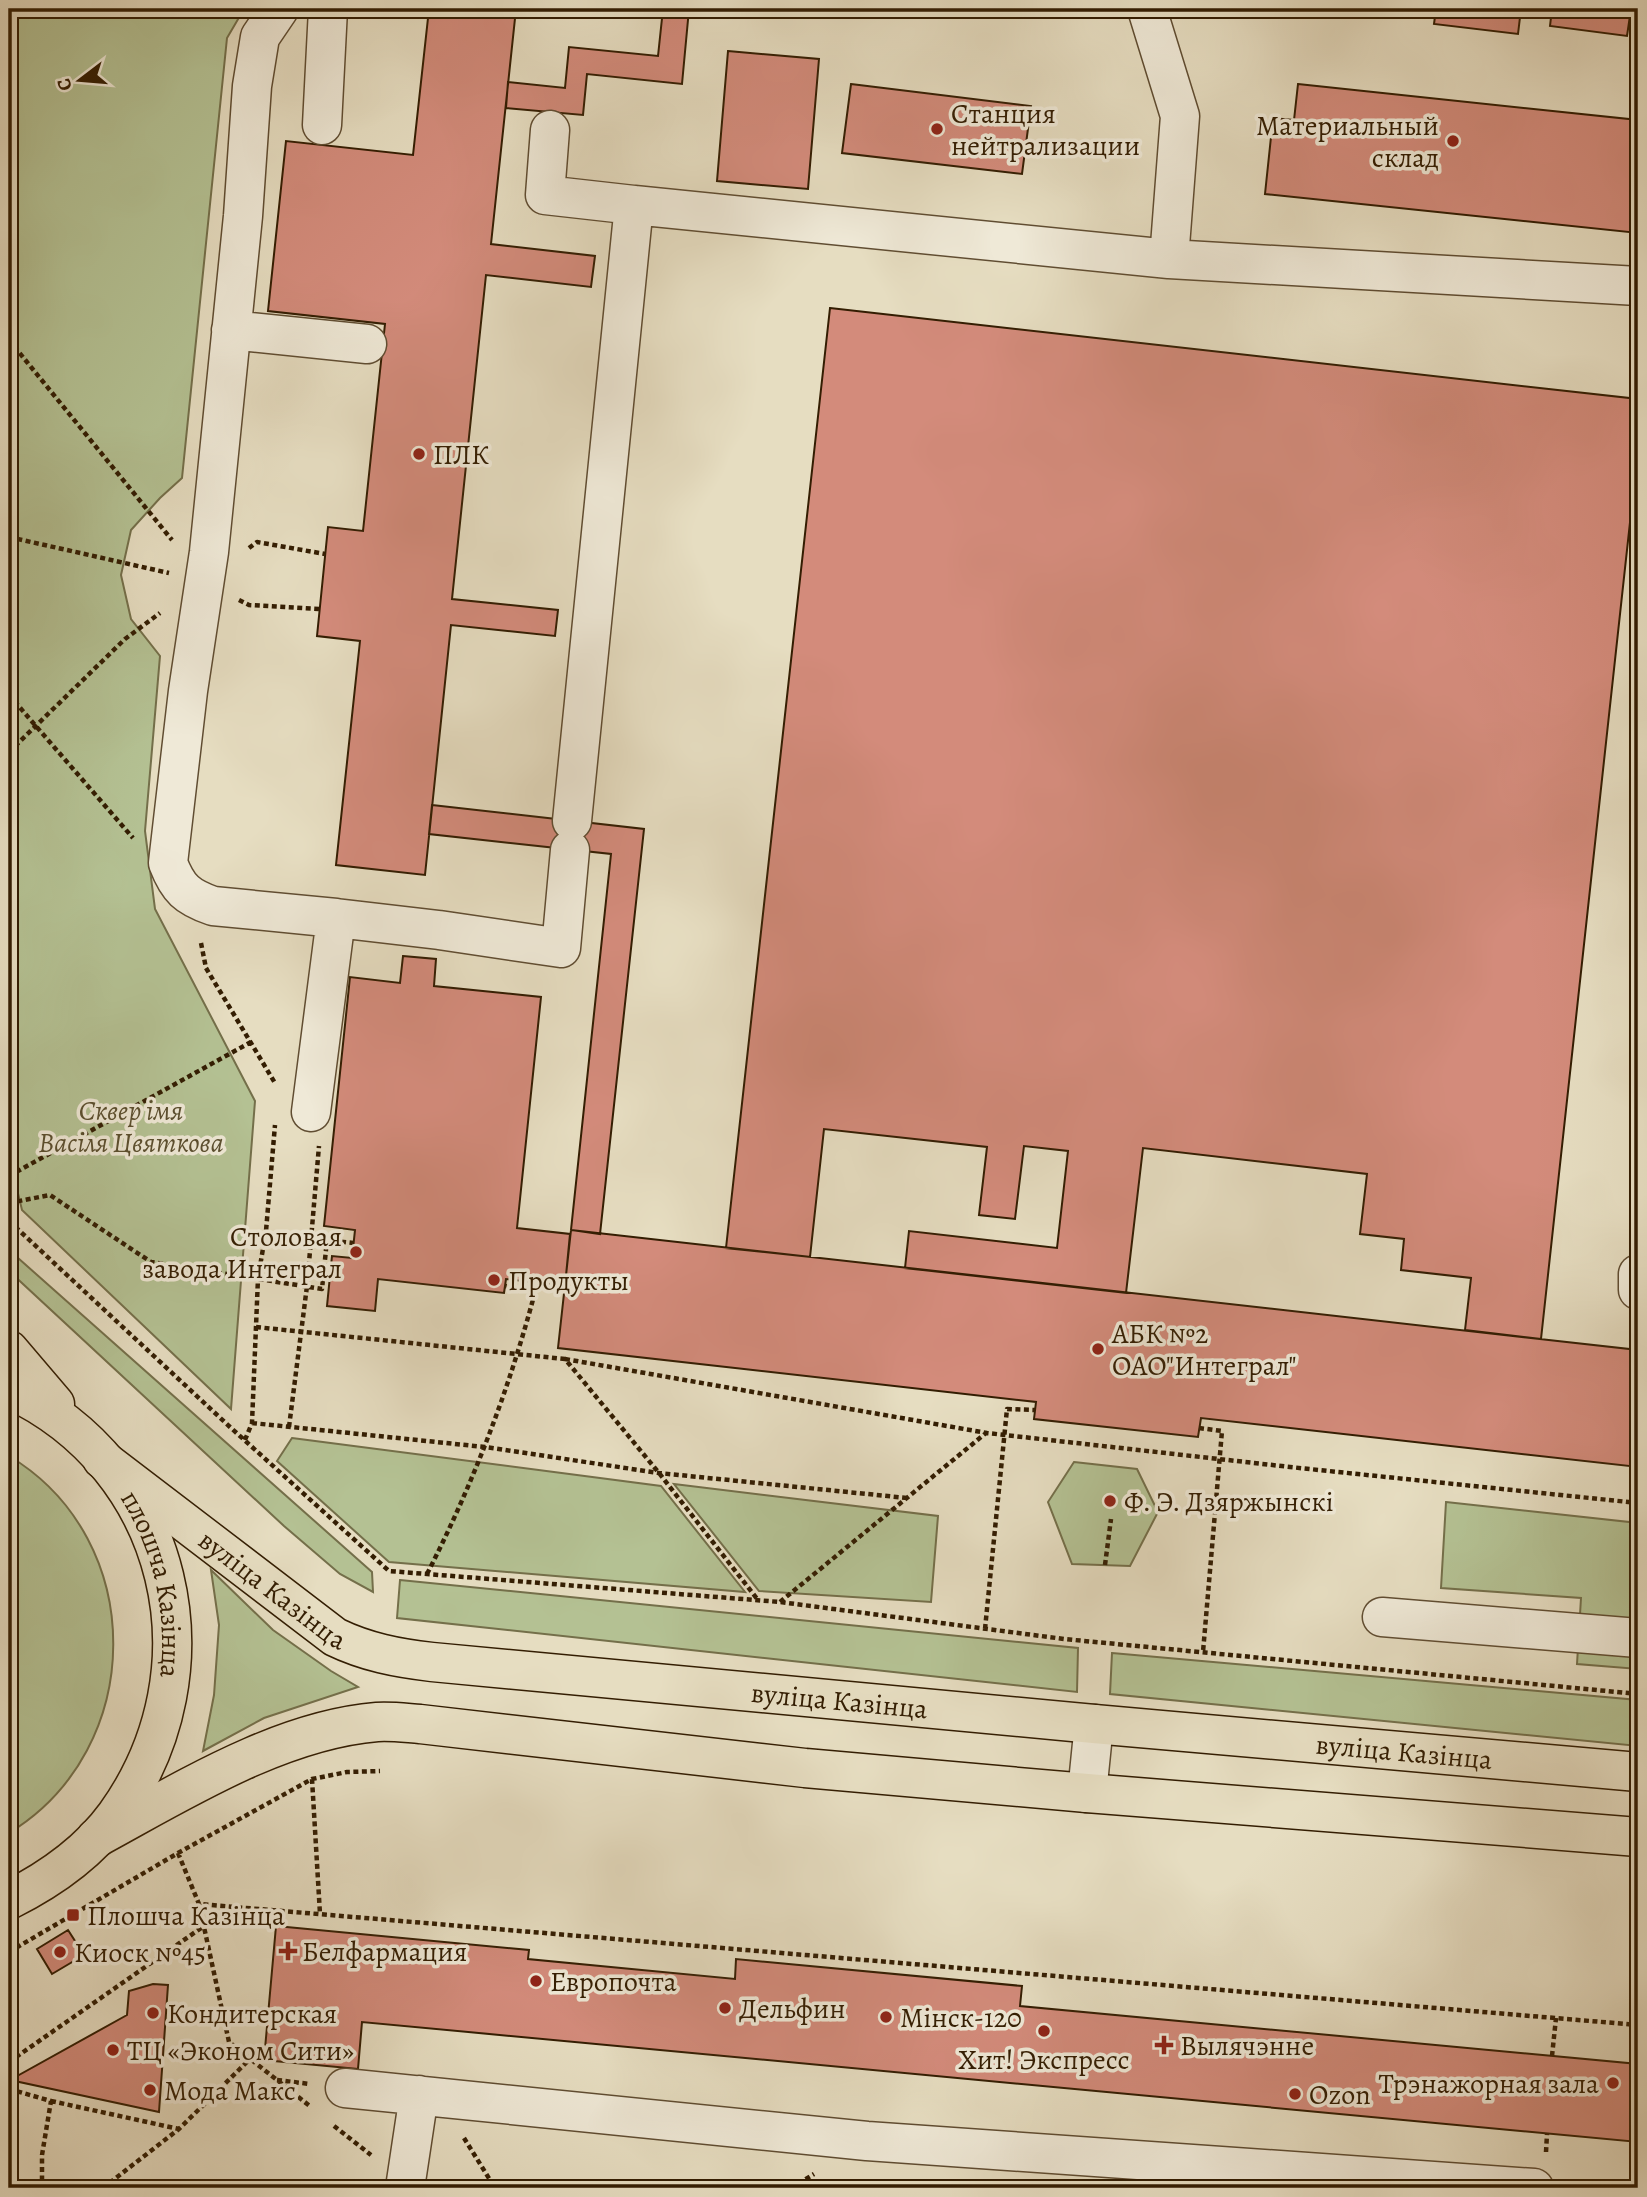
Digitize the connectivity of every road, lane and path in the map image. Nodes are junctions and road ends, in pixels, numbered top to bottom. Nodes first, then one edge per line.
1 (279, 9) edge
2 (328, 9) edge
3 (1147, 9) edge
4 (322, 125) dead end
5 (550, 130) dead end
6 (634, 205) junction
7 (1169, 260) junction
8 (1638, 286) edge
9 (231, 330) junction
10 (9, 340) edge
11 (367, 344) dead end
12 (9, 537) edge
13 (280, 546) dead end
14 (326, 554) dead end
15 (205, 580) junction
16 (277, 607) dead end
17 (319, 609) dead end
18 (9, 695) edge
19 (36, 724) junction
20 (9, 752) edge
21 (167, 863) junction
22 (194, 900) junction
23 (336, 918) junction
24 (251, 1042) junction
25 (294, 1112) junction
26 (9, 1176) edge
27 (9, 1203) edge
28 (9, 1222) edge
29 (353, 1243) dead end
30 (1638, 1274) edge
31 (258, 1278) junction
32 (307, 1286) junction
33 (505, 1286) dead end
34 (1638, 1290) edge
35 (256, 1326) junction
36 (302, 1331) junction
37 (9, 1350) edge
38 (518, 1355) junction
39 (565, 1359) junction
40 (9, 1390) edge
41 (1035, 1410) dead end
42 (252, 1423) junction
43 (289, 1427) junction
44 (1199, 1428) dead end
45 (987, 1433) junction
46 (1006, 1435) junction
47 (245, 1440) junction
48 (485, 1447) junction
49 (99, 1455) junction
50 (1218, 1459) junction
51 (659, 1473) junction
52 (907, 1498) junction
53 (1638, 1503) edge
54 (1111, 1519) dead end
55 (1105, 1565) dead end
56 (426, 1574) junction
57 (758, 1600) junction
58 (780, 1602) junction
59 (1382, 1617) dead end
60 (985, 1629) junction
61 (1638, 1639) edge
62 (1203, 1652) junction
63 (1638, 1694) edge
64 (1094, 1724) junction
65 (380, 1771) dead end
66 (1638, 1772) edge
67 (312, 1779) junction
68 (1087, 1793) junction
69 (1638, 1837) edge
70 (96, 1838) junction
71 (178, 1853) junction
72 (9, 1900) edge
73 (199, 1904) junction
74 (320, 1914) junction
75 (204, 1926) junction
76 (9, 1952) edge
77 (1556, 2018) junction
78 (1638, 2025) edge
79 (1552, 2056) dead end
80 (9, 2062) edge
81 (345, 2088) dead end
82 (9, 2089) edge
83 (429, 2096) junction
84 (51, 2101) junction
85 (179, 2129) junction
86 (1411, 2183) edge
87 (41, 2188) edge
88 (103, 2188) edge
89 (405, 2188) edge
90 (495, 2188) edge
91 (1534, 2188) edge

1 - 9 lane
2 - 4 lane
3 - 7 lane
5 - 6 lane
6 - 7 lane
6 - 23 lane
7 - 8 lane
9 - 11 lane
9 - 15 lane
10 - 15 path
12 - 15 path
13 - 14 path
15 - 19 path
15 - 21 lane
16 - 17 path
18 - 19 path
19 - 20 path
19 - 21 path
21 - 22 lane
22 - 23 lane
22 - 24 path
23 - 25 lane
24 - 25 path
24 - 26 path
25 - 31 path
25 - 32 path
27 - 31 path
28 - 47 path
29 - 32 path
30 - 34 lane
31 - 32 path
31 - 35 path
32 - 36 path
33 - 38 path
35 - 36 path
35 - 42 path
36 - 38 path
36 - 43 path
37 - 49 main road
38 - 39 path
38 - 48 path
39 - 45 path
39 - 51 path
40 - 49 main road, плошча Казінца
41 - 46 path
42 - 43 path
42 - 47 path
43 - 48 path
44 - 50 path
45 - 46 path
45 - 52 path
46 - 50 path
46 - 60 path
47 - 56 path
48 - 51 path
48 - 56 path
49 - 64 main road, вуліца Казінца
49 - 70 main road, плошча Казінца
50 - 53 path
50 - 62 path
51 - 52 path
51 - 57 path
52 - 58 path
54 - 55 path
56 - 57 path
57 - 58 path
58 - 60 path
59 - 61 lane
60 - 62 path
62 - 63 path
64 - 66 main road, вуліца Казінца
64 - 68 lane
65 - 67 path
67 - 71 path
67 - 74 path
68 - 69 main road
68 - 70 main road
70 - 72 main road, плошча Казінца
71 - 73 path
71 - 76 path
73 - 74 path
73 - 75 path
74 - 77 path
75 - 80 path
75 - 85 path
77 - 78 path
77 - 79 path
81 - 83 lane
82 - 84 path
83 - 86 lane
83 - 89 lane
83 - 90 path
84 - 85 path
84 - 87 path
85 - 88 path
86 - 91 lane

